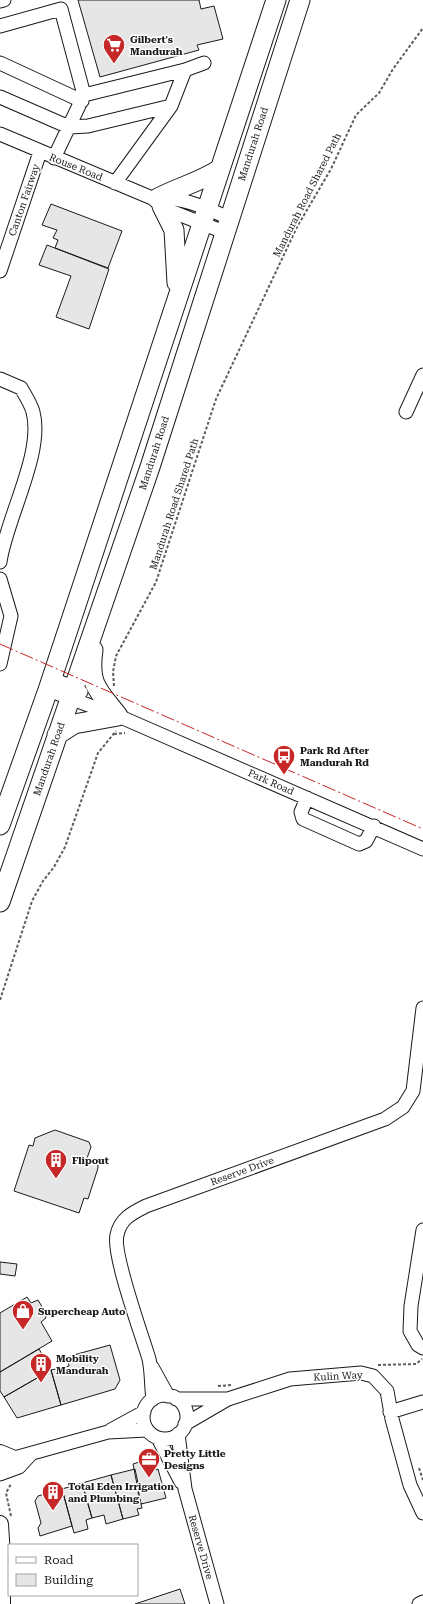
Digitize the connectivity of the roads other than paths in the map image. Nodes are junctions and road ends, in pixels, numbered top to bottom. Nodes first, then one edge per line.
1 (4, 0) edge
2 (276, 0) edge
3 (300, 0) edge
4 (0, 1) edge
5 (0, 26) edge
6 (0, 63) edge
7 (204, 63) dead end
8 (185, 70) junction
9 (0, 97) edge
10 (83, 98) junction
11 (171, 106) junction
12 (69, 127) junction
13 (0, 134) edge
14 (40, 152) junction
15 (54, 158) junction
16 (220, 169) junction
17 (115, 183) junction
18 (157, 201) junction
19 (204, 216) junction
20 (227, 225) junction
21 (0, 271) edge
22 (178, 296) junction
23 (423, 375) edge
24 (0, 380) edge
25 (406, 412) dead end
26 (0, 562) edge
27 (0, 579) edge
28 (99, 614) junction
29 (0, 664) edge
30 (50, 685) junction
31 (72, 692) junction
32 (121, 717) junction
33 (57, 735) junction
34 (307, 798) junction
35 (0, 825) edge
36 (374, 826) junction
37 (423, 849) edge
38 (0, 902) edge
39 (423, 1008) edge
40 (420, 1064) edge
41 (423, 1230) edge
42 (423, 1348) edge
43 (149, 1362) junction
44 (172, 1397) junction
45 (153, 1399) junction
46 (228, 1399) junction
47 (423, 1402) edge
48 (144, 1412) junction
49 (390, 1412) junction
50 (182, 1429) junction
51 (147, 1430) junction
52 (108, 1432) junction
53 (158, 1438) junction
54 (31, 1454) junction
55 (4, 1458) edge
56 (0, 1474) edge
57 (185, 1489) junction
58 (423, 1513) edge
59 (5, 1521) edge
60 (423, 1602) edge
61 (2, 1604) edge
62 (217, 1604) edge
63 (419, 1604) edge

1 - 4 street
2 - 16 highway
3 - 20 highway, Mandurah Road
5 - 10 street
6 - 10 street
7 - 8 street
8 - 10 street
8 - 11 street
9 - 12 street
10 - 12 street
11 - 12 street
11 - 17 street
12 - 15 street
13 - 14 street, Rouse Road
14 - 15 street, Rouse Road
14 - 21 street, Canton Fairway
15 - 17 street, Rouse Road
16 - 18 highway
16 - 19 highway
17 - 18 street, Rouse Road
18 - 19 street, Rouse Road
18 - 22 highway
19 - 20 street, Rouse Road
19 - 22 highway
20 - 28 highway, Mandurah Road
22 - 30 highway
23 - 25 street
24 - 26 street
27 - 29 street
28 - 31 highway, Mandurah Road
28 - 32 highway
30 - 31 street, Park Road
30 - 35 highway
31 - 32 street, Park Road
31 - 33 highway, Mandurah Road
32 - 33 highway
32 - 34 street, Park Road
33 - 38 highway, Mandurah Road
34 - 36 street, Park Road
34 - 36 street
36 - 37 street, Park Road
39 - 40 street, Reserve Drive
40 - 43 street, Reserve Drive
41 - 42 street
43 - 44 street, Reserve Drive
43 - 45 street, Reserve Drive
44 - 45 street
44 - 46 street, Kulin Way
44 - 50 street
45 - 48 street
46 - 49 street, Kulin Way
46 - 50 street, Kulin Way
47 - 49 street
48 - 51 street
48 - 52 street
49 - 58 street, Kulin Way
50 - 53 street
50 - 57 street, Reserve Drive
51 - 52 street
51 - 53 street
52 - 54 street
53 - 57 street, Reserve Drive
54 - 55 street
54 - 56 street
57 - 62 street, Reserve Drive
59 - 61 main road
60 - 63 street

